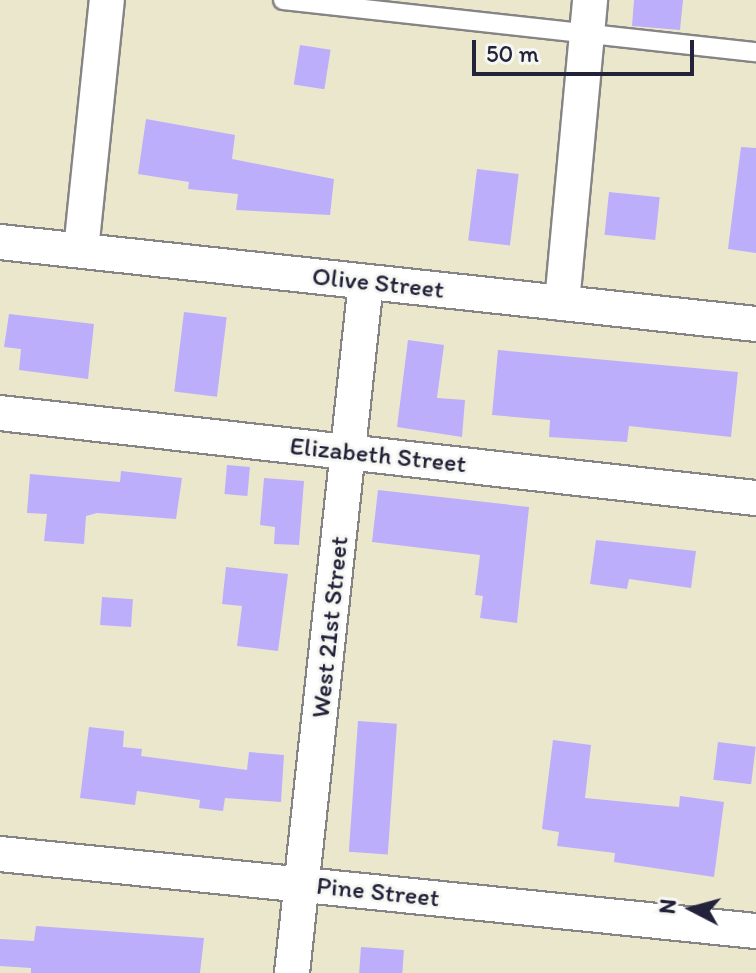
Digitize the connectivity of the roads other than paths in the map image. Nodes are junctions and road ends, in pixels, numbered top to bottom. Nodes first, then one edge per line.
1 (107, 0) edge
2 (283, 0) edge
3 (588, 17) edge
4 (756, 52) edge
5 (0, 242) edge
6 (81, 250) junction
7 (366, 282) junction
8 (562, 303) junction
9 (756, 324) edge
10 (0, 413) edge
11 (348, 452) junction
12 (756, 498) edge
13 (0, 854) edge
14 (302, 884) junction
15 (756, 931) edge
16 (292, 973) edge

1 - 6 street
2 - 3 lane
3 - 4 lane
3 - 8 street
5 - 6 street, Olive Street
6 - 7 street, Olive Street
7 - 8 street, Olive Street
7 - 11 street, West 21st Street
8 - 9 street, Olive Street
10 - 11 street, Elizabeth Street
11 - 12 street, Elizabeth Street
11 - 14 street, West 21st Street
13 - 14 street, Pine Street
14 - 15 street, Pine Street
14 - 16 street, West 21st Street

